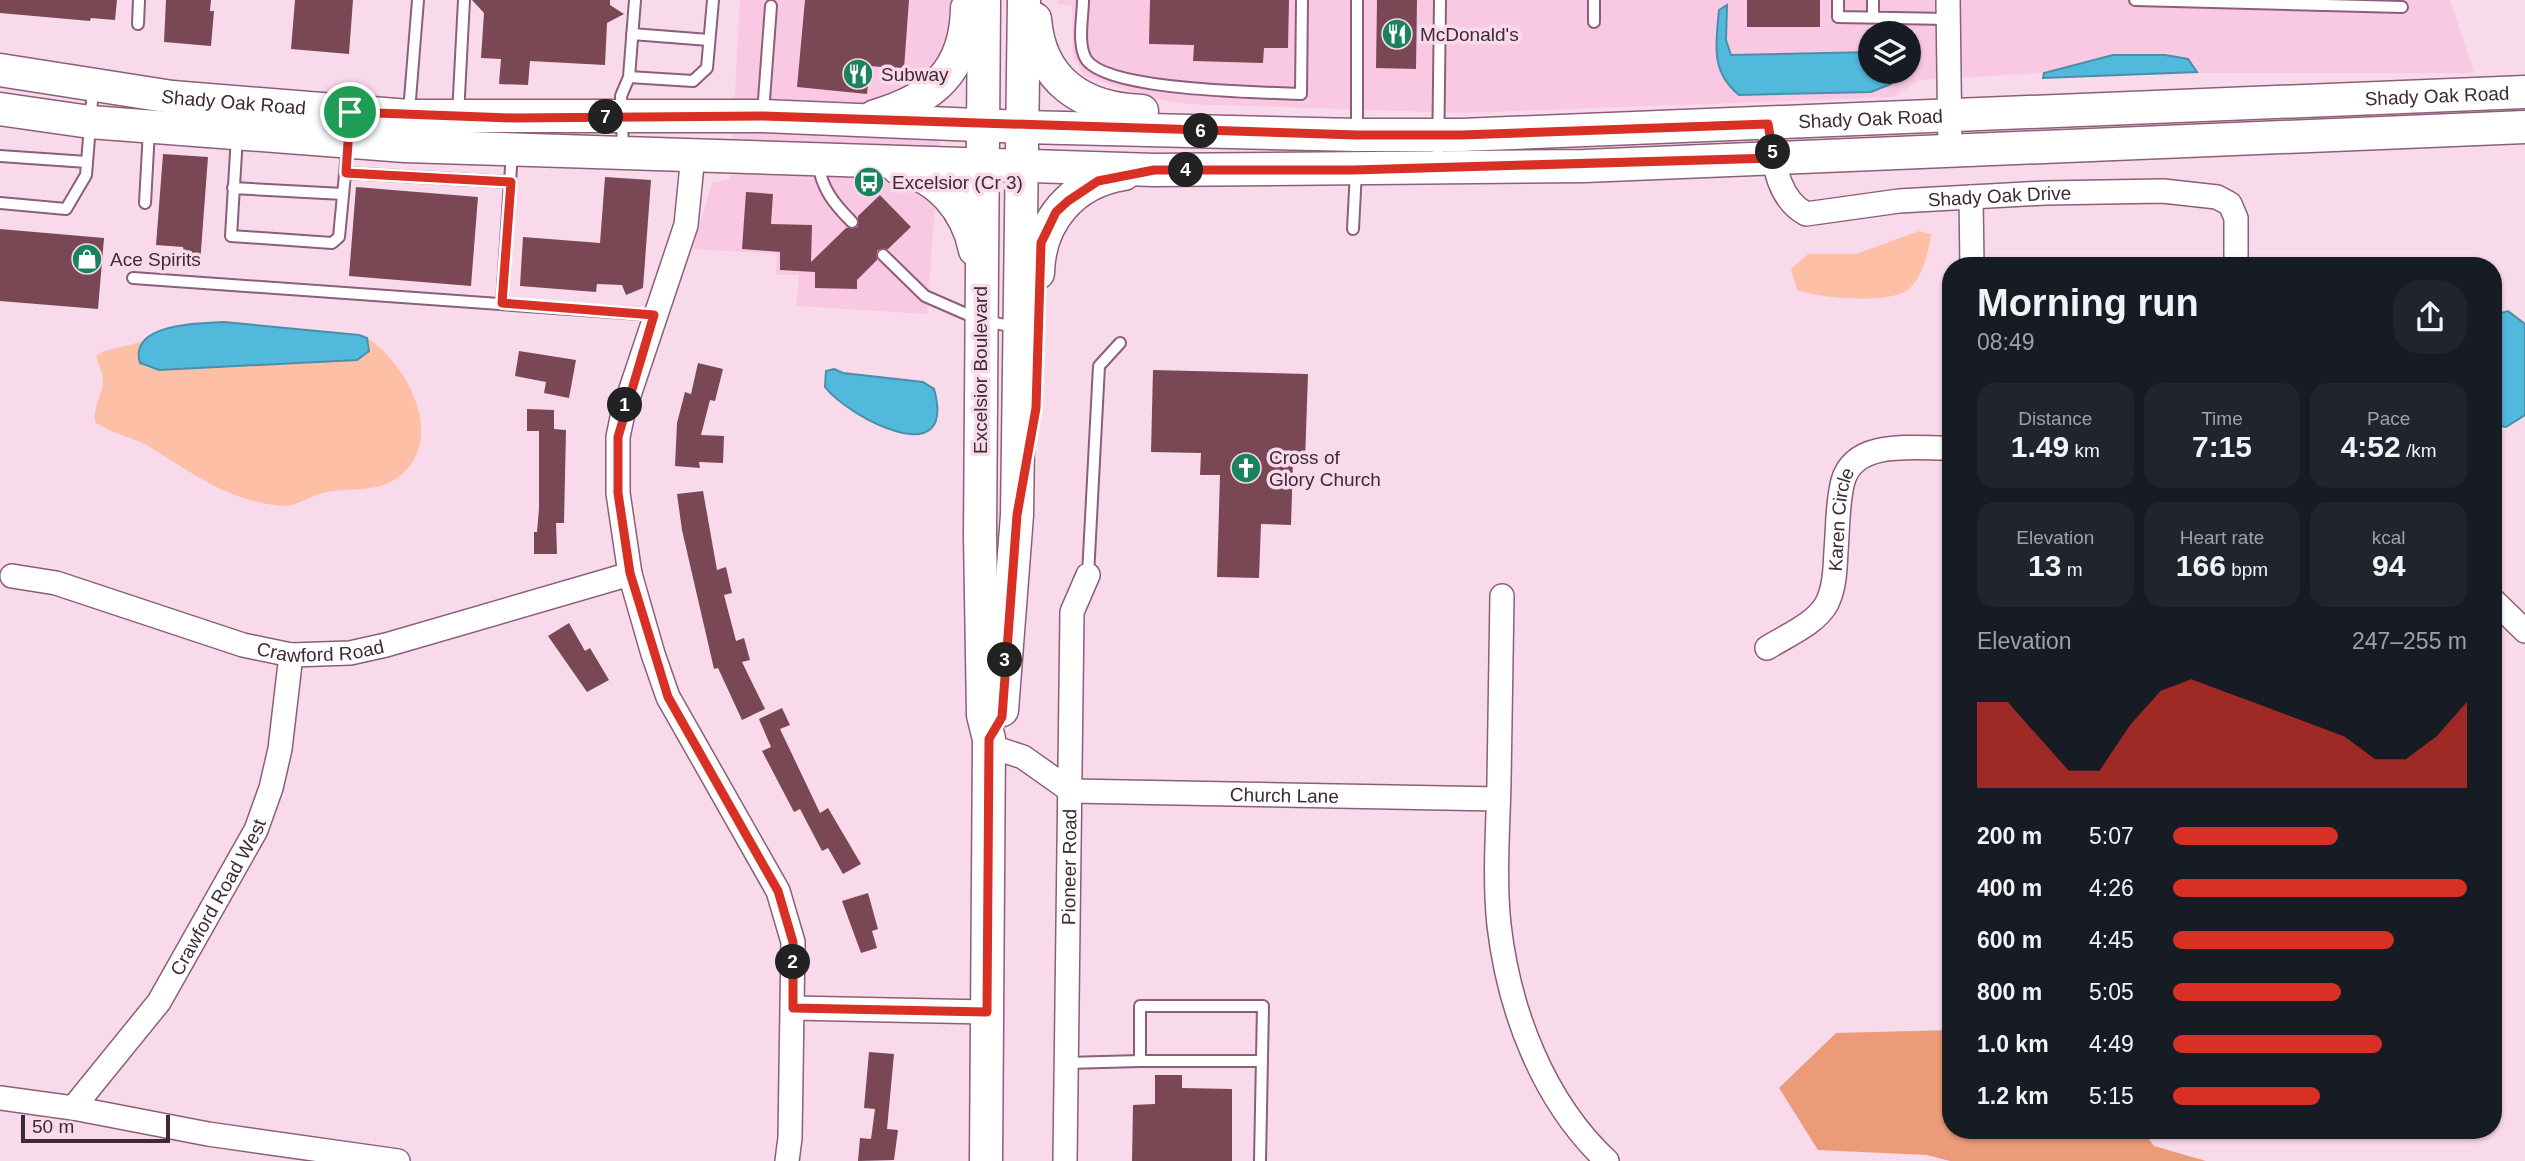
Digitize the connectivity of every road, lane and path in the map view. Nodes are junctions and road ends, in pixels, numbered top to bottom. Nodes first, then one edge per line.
1 (139, 0) edge
2 (418, 0) edge
3 (464, 0) edge
4 (635, 0) edge
5 (713, 0) edge
6 (972, 0) edge
7 (1024, 0) edge
8 (1033, 0) edge
9 (1083, 0) edge
10 (1302, 0) edge
11 (1357, 0) edge
12 (1440, 0) edge
13 (1594, 0) edge
14 (1838, 0) edge
15 (1873, 0) edge
16 (2135, 0) edge
17 (771, 6) dead end
18 (2402, 7) dead end
19 (1948, 10) edge
20 (1873, 18) junction
21 (1594, 22) dead end
22 (138, 24) dead end
23 (632, 34) junction
24 (709, 40) junction
25 (0, 69) edge
26 (629, 77) junction
27 (93, 85) junction
28 (2525, 92) edge
29 (0, 109) edge
30 (1948, 115) junction
31 (409, 116) junction
32 (621, 116) junction
33 (763, 116) junction
34 (458, 117) junction
35 (864, 119) junction
36 (239, 120) junction
37 (90, 122) junction
38 (1768, 124) junction
39 (982, 125) junction
40 (149, 127) junction
41 (1023, 127) junction
42 (2525, 127) edge
43 (513, 133) junction
44 (1298, 133) junction
45 (1438, 135) junction
46 (348, 137) junction
47 (623, 151) junction
48 (1950, 151) junction
49 (1357, 153) junction
50 (694, 155) junction
51 (0, 156) edge
52 (1774, 158) junction
53 (818, 159) junction
54 (87, 162) junction
55 (873, 162) junction
56 (981, 164) junction
57 (1024, 166) junction
58 (1438, 168) junction
59 (1154, 170) junction
60 (511, 182) junction
61 (233, 188) junction
62 (344, 194) junction
63 (1971, 197) junction
64 (0, 202) edge
65 (145, 203) dead end
66 (852, 222) dead end
67 (1353, 229) dead end
68 (883, 255) dead end
69 (1972, 257) edge
70 (2235, 257) edge
71 (133, 278) dead end
72 (981, 279) junction
73 (502, 303) junction
74 (654, 315) junction
75 (980, 320) junction
76 (1022, 328) junction
77 (1120, 343) dead end
78 (1942, 448) edge
79 (1017, 515) junction
80 (630, 573) junction
81 (1088, 575) joint
82 (12, 576) dead end
83 (1502, 596) dead end
84 (2502, 609) edge
85 (2525, 631) edge
86 (1767, 648) dead end
87 (291, 655) junction
88 (989, 743) junction
89 (1071, 791) junction
90 (1498, 799) junction
91 (793, 1008) junction
92 (987, 1012) junction
93 (1140, 1061) junction
94 (1262, 1061) junction
95 (1066, 1063) junction
96 (0, 1098) edge
97 (74, 1108) junction
98 (398, 1161) edge
99 (787, 1161) edge
100 (986, 1161) edge
101 (1065, 1161) edge
102 (1260, 1161) edge
103 (1607, 1161) edge

1 - 22 lane
2 - 31 lane
3 - 34 lane
4 - 23 lane
5 - 24 lane
6 - 35 main road
6 - 39 main road, Excelsior Boulevard
7 - 41 main road, Excelsior Boulevard
8 - 44 main road
9 - 10 lane
11 - 49 lane
12 - 45 lane
13 - 21 lane
14 - 20 lane
15 - 20 lane
16 - 18 lane
17 - 33 lane
19 - 20 lane
19 - 30 street
23 - 24 lane
23 - 26 lane
24 - 26 lane
25 - 27 main road, Shady Oak Road
26 - 32 lane
27 - 36 main road, Shady Oak Road
27 - 37 lane
28 - 30 main road, Shady Oak Road
29 - 37 main road, Shady Oak Road
30 - 38 main road, Shady Oak Road
30 - 48 street
31 - 34 main road, Shady Oak Road
31 - 46 main road, Shady Oak Road
32 - 33 main road, Shady Oak Road
32 - 43 main road, Shady Oak Road
32 - 47 lane
33 - 35 main road, Shady Oak Road
34 - 43 main road, Shady Oak Road
35 - 39 main road, Shady Oak Road
36 - 40 main road, Shady Oak Road
36 - 46 main road, Shady Oak Road
36 - 61 lane
37 - 40 main road, Shady Oak Road
37 - 54 lane
38 - 45 main road, Shady Oak Road
38 - 52 street, Shady Oak Drive
39 - 41 main road, Shady Oak Road
39 - 56 main road, Excelsior Boulevard
40 - 65 lane
41 - 44 main road, Shady Oak Road
41 - 57 main road, Excelsior Boulevard
42 - 48 main road, Shady Oak Road
43 - 46 main road, Shady Oak Road
43 - 47 main road, Shady Oak Road
43 - 60 lane
44 - 49 main road, Shady Oak Road
45 - 49 main road, Shady Oak Road
45 - 58 lane
46 - 60 lane
46 - 62 lane
47 - 50 main road, Shady Oak Road
48 - 52 main road, Shady Oak Road
49 - 58 main road, Shady Oak Road
49 - 59 main road, Shady Oak Road
49 - 67 lane
50 - 53 main road, Shady Oak Road
50 - 74 street
51 - 54 lane
52 - 58 main road, Shady Oak Road
52 - 63 street, Shady Oak Drive
53 - 55 main road, Shady Oak Road
53 - 66 lane
54 - 64 lane
55 - 56 main road, Shady Oak Road
55 - 72 main road
56 - 57 main road, Shady Oak Road
56 - 72 main road, Excelsior Boulevard
57 - 59 main road, Shady Oak Road
57 - 76 main road, Excelsior Boulevard
59 - 79 main road
60 - 73 lane
61 - 62 lane
61 - 62 lane
63 - 69 street
63 - 70 street, Shady Oak Drive
68 - 75 lane
71 - 73 lane
72 - 75 main road, Excelsior Boulevard
73 - 74 lane
74 - 80 street
75 - 76 lane
75 - 88 main road, Excelsior Boulevard
76 - 79 main road, Excelsior Boulevard
77 - 81 lane
78 - 86 street, Karen Circle
79 - 88 main road, Excelsior Boulevard
80 - 87 street, Crawford Road
80 - 91 street
81 - 89 street, Pioneer Road
82 - 87 street, Crawford Road
83 - 90 street
84 - 85 street
87 - 97 street, Crawford Road West
88 - 89 street
88 - 92 main road, Excelsior Boulevard
89 - 90 street, Church Lane
89 - 95 street, Pioneer Road
90 - 103 street
91 - 92 street
91 - 99 street
92 - 100 main road, Excelsior Boulevard
93 - 94 lane
93 - 94 lane
93 - 95 lane
94 - 102 lane
95 - 101 street, Pioneer Road
96 - 97 street
97 - 98 street

